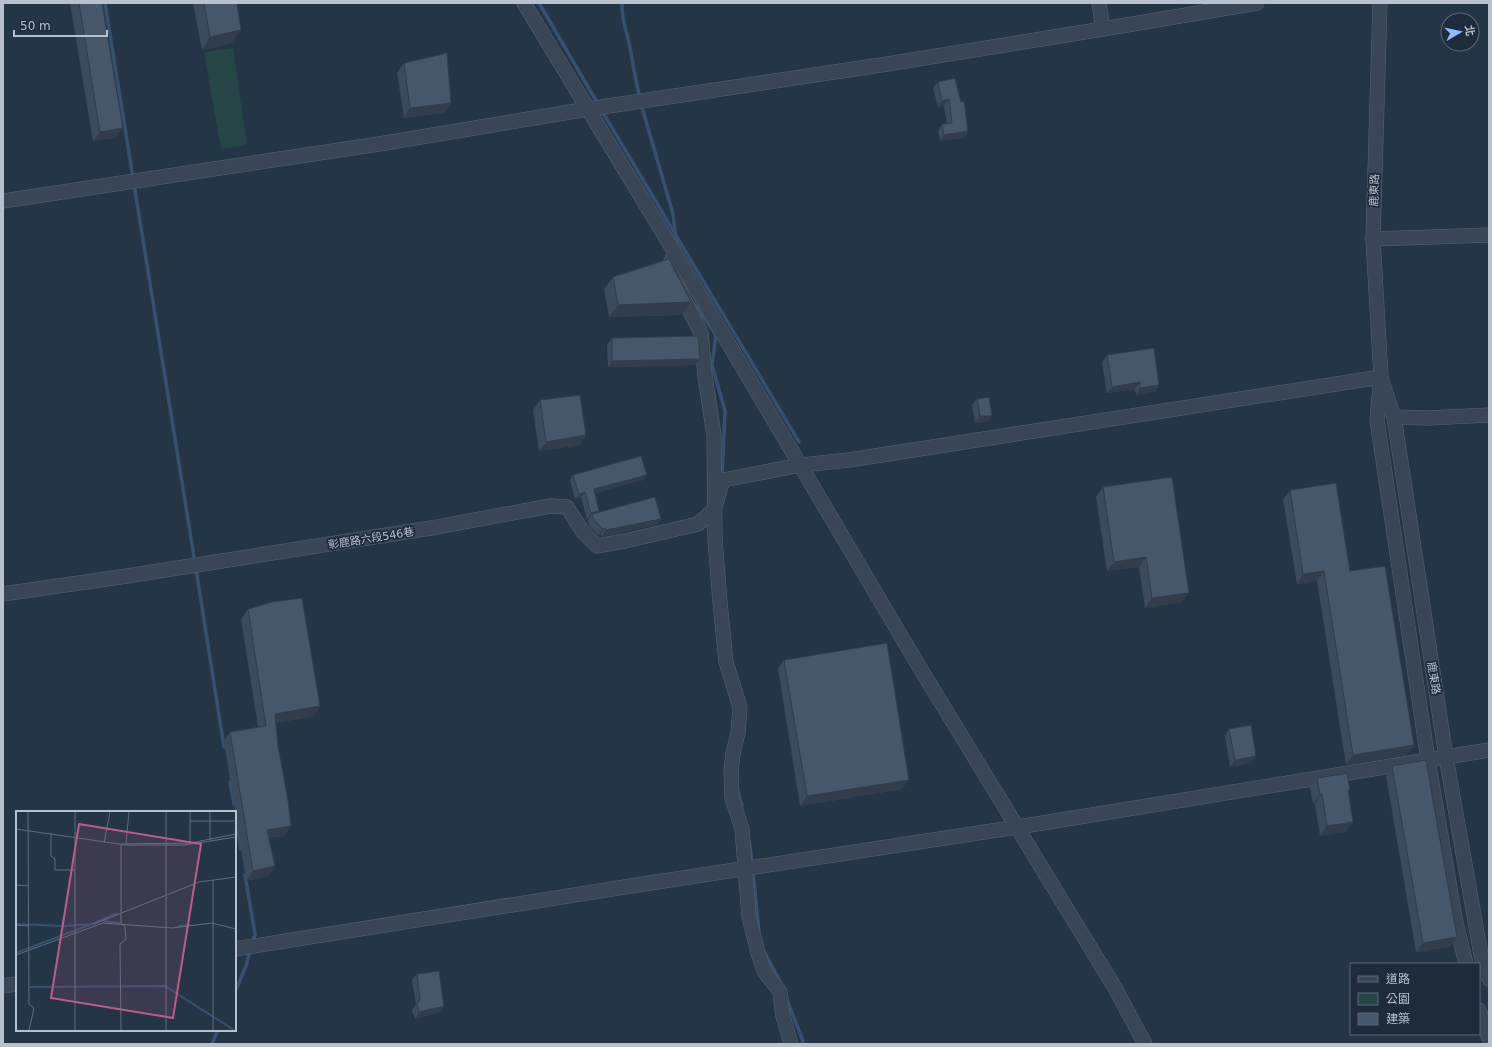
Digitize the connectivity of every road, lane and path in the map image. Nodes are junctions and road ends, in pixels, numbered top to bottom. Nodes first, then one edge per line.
1 (524, 3) edge
2 (1099, 3) edge
3 (1257, 3) edge
4 (1380, 3) edge
5 (1103, 30) junction
6 (588, 109) junction
7 (3, 201) edge
8 (1489, 235) edge
9 (1373, 239) junction
10 (674, 254) junction
11 (1381, 377) junction
12 (1489, 415) edge
13 (1394, 417) junction
14 (801, 465) junction
15 (714, 510) junction
16 (3, 594) edge
17 (1489, 750) edge
18 (1446, 757) junction
19 (1428, 760) junction
20 (1018, 827) junction
21 (746, 868) junction
22 (236, 949) edge
23 (1485, 954) edge
24 (1466, 963) edge
25 (1489, 978) edge
26 (16, 984) edge
27 (3, 986) edge
28 (1480, 1013) edge
29 (1489, 1038) edge
30 (791, 1043) edge
31 (1145, 1044) edge

1 - 6 street
2 - 5 street
3 - 5 street
4 - 9 street, 鹿東路
5 - 6 street
6 - 7 street
6 - 10 street
8 - 9 street
9 - 11 street, 鹿東路
10 - 14 street
10 - 15 street
11 - 13 street, 鹿東路
11 - 14 street
11 - 19 street, 鹿東路
12 - 13 street
13 - 18 street, 鹿東路
14 - 15 street
14 - 20 street
15 - 16 street, 彰鹿路六段546巷
15 - 21 street
17 - 18 street
18 - 19 street
18 - 23 street, 鹿東路
19 - 20 street
19 - 24 street, 鹿東路
20 - 21 street
20 - 31 street
21 - 22 street
21 - 30 street
23 - 25 street, 鹿東路
26 - 27 street
28 - 29 street

